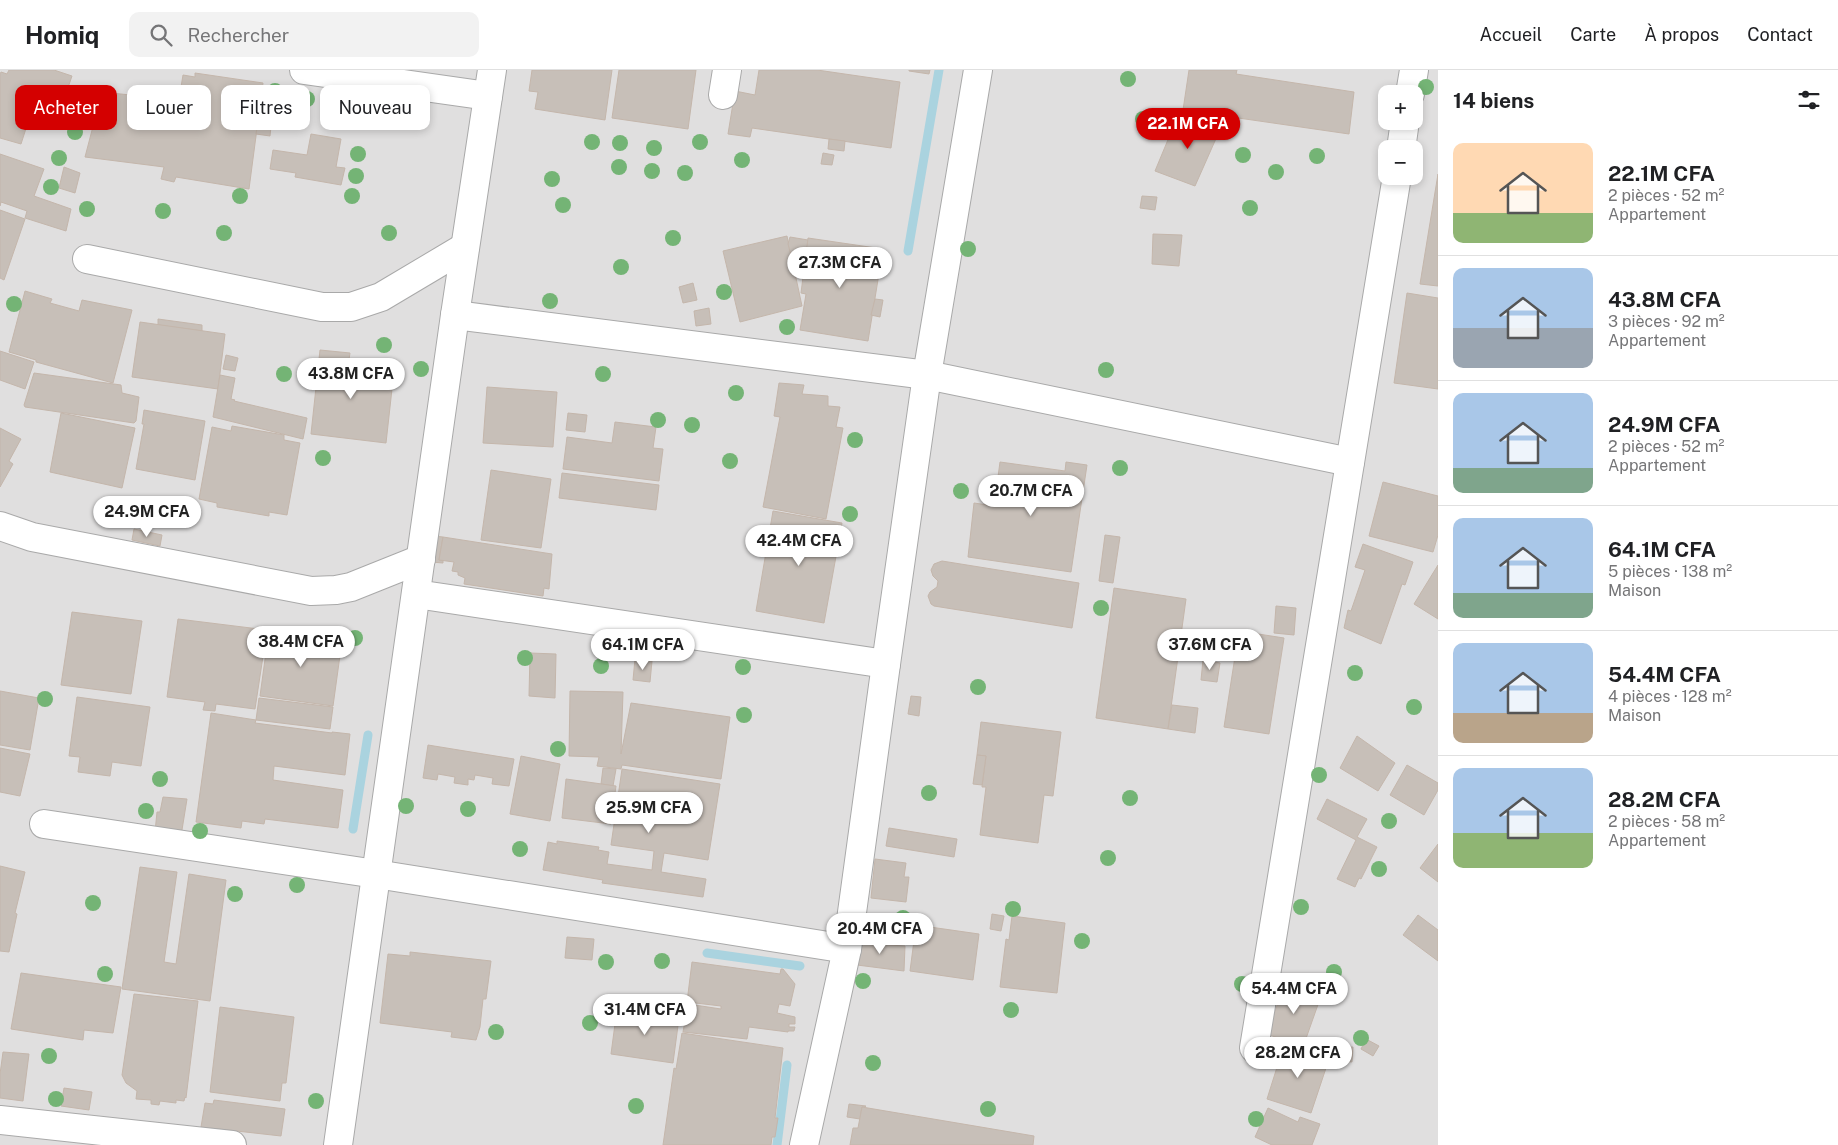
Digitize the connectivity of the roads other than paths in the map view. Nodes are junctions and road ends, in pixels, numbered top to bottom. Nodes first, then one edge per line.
1 (304, 70) edge
2 (978, 70) edge
3 (1414, 70) edge
4 (490, 83) edge
5 (1412, 85) edge
6 (1396, 185) edge
7 (465, 247) junction
8 (87, 259) dead end
9 (455, 316) junction
10 (928, 375) junction
11 (1350, 462) junction
12 (0, 526) edge
13 (421, 560) junction
14 (416, 594) junction
15 (886, 664) junction
16 (44, 824) dead end
17 (376, 874) junction
18 (847, 949) junction
19 (1254, 1048) dead end
20 (0, 1120) edge
21 (232, 1145) edge
22 (338, 1145) edge
23 (804, 1145) edge

1 - 4 street
2 - 10 street
3 - 5 street
4 - 7 street
6 - 11 street
7 - 8 street
7 - 9 street
9 - 10 street
9 - 13 street
10 - 11 street
10 - 15 street
11 - 19 street
12 - 13 street
13 - 14 street
14 - 15 street
14 - 17 street
15 - 18 street
16 - 17 street
17 - 18 street
17 - 22 street
18 - 23 street
20 - 21 street

